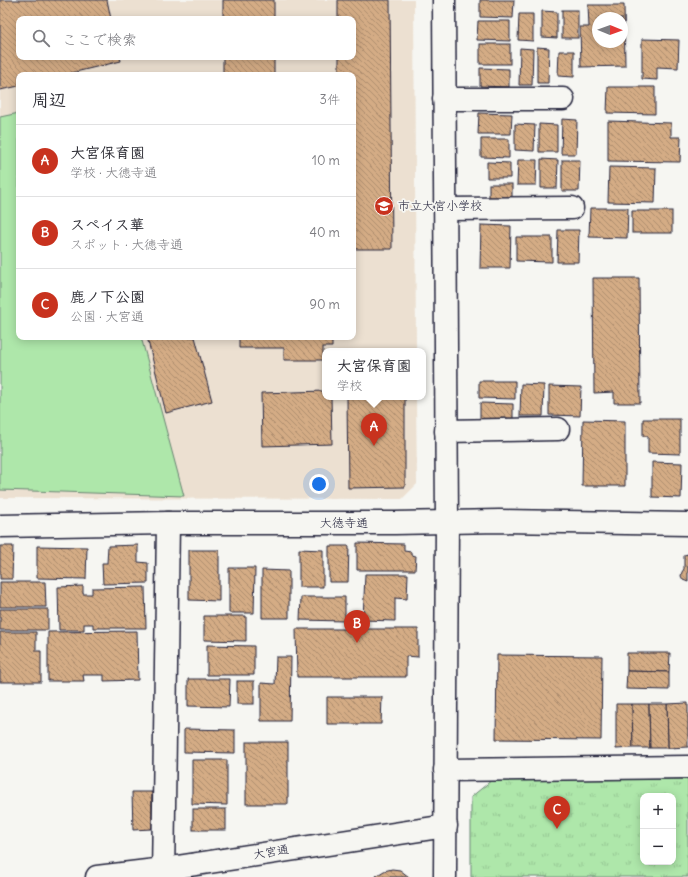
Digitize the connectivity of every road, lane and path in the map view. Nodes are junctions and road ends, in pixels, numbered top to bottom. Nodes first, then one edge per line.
1 (444, 0) edge
2 (563, 98) dead end
3 (444, 99) junction
4 (572, 208) dead end
5 (445, 209) junction
6 (558, 429) dead end
7 (446, 431) junction
8 (447, 522) junction
9 (168, 523) junction
10 (688, 524) edge
11 (0, 526) edge
12 (688, 767) edge
13 (446, 770) junction
14 (446, 826) junction
15 (163, 873) edge
16 (97, 877) edge
17 (445, 877) edge

1 - 3 street
2 - 3 street
3 - 5 street
4 - 5 street
5 - 7 street
6 - 7 street
7 - 8 street
8 - 9 street, 大徳寺通
8 - 10 street, 大徳寺通
8 - 13 street
9 - 11 street, 大徳寺通
9 - 15 street
12 - 13 street
13 - 14 street
14 - 15 street, 大宮通
14 - 17 street
15 - 16 street, 大宮通

